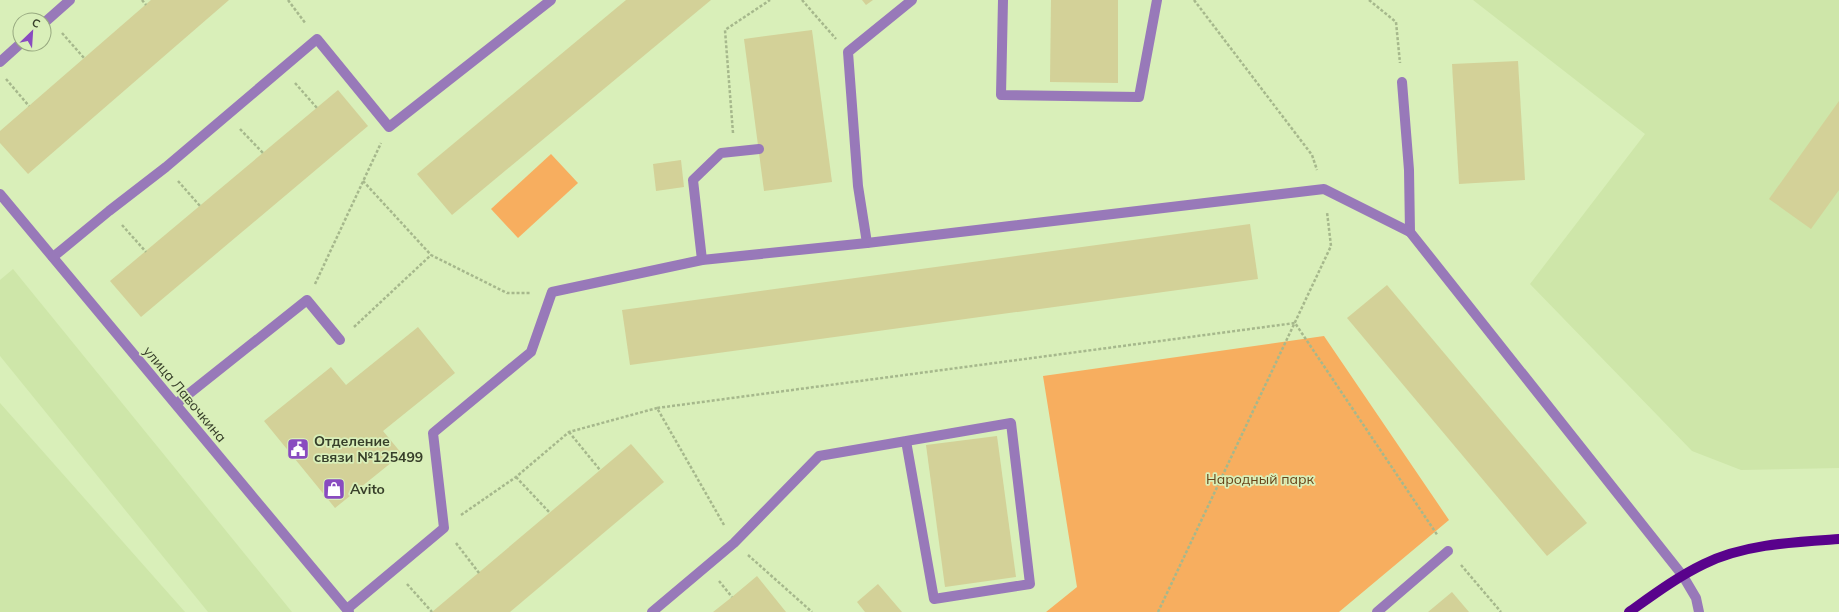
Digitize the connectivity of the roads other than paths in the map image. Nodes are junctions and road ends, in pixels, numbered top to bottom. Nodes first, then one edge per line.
1 (70, 0) edge
2 (551, 0) edge
3 (912, 0) edge
4 (1003, 0) edge
5 (1157, 0) edge
6 (52, 16) edge
7 (12, 51) edge
8 (0, 62) edge
9 (1402, 82) road end
10 (759, 149) dead end
11 (0, 194) edge
12 (1410, 232) junction
13 (867, 243) junction
14 (53, 257) junction
15 (702, 260) junction
16 (340, 340) road end
17 (176, 404) junction
18 (906, 441) junction
19 (1839, 539) edge
20 (1448, 551) road end
21 (1683, 576) junction
22 (348, 611) edge
23 (652, 612) edge
24 (1377, 612) edge
25 (1629, 612) edge
26 (1699, 612) edge

1 - 6 street
2 - 14 street
3 - 13 street
4 - 5 street
7 - 8 street
9 - 12 street
10 - 15 street
11 - 14 street, улица Лавочкина
12 - 13 street
12 - 21 street
13 - 15 street
14 - 17 street, улица Лавочкина
15 - 22 street
16 - 17 street
17 - 22 street, улица Лавочкина
18 - 18 street
18 - 23 street
19 - 21 main road
20 - 24 street
21 - 25 main road
21 - 26 street

